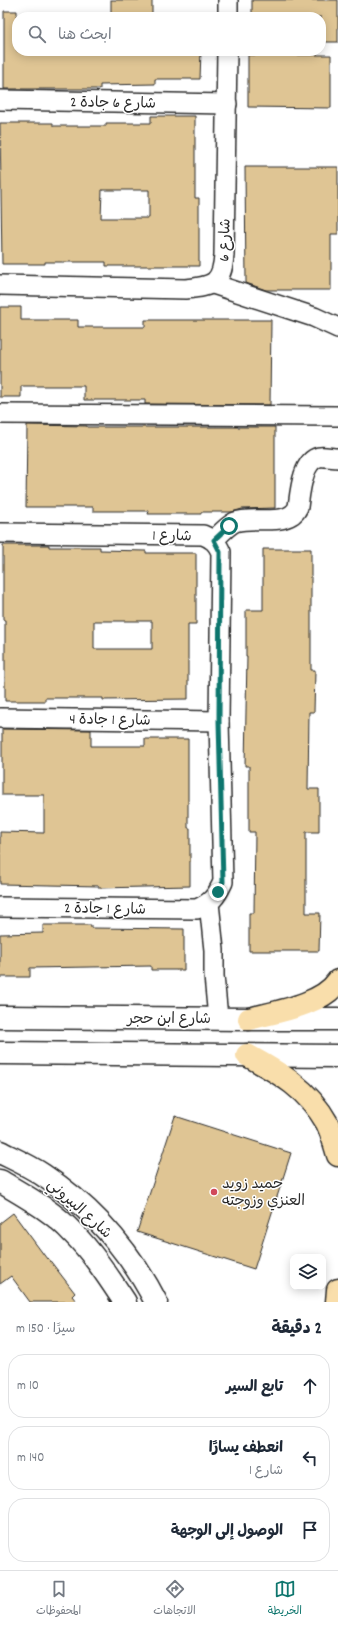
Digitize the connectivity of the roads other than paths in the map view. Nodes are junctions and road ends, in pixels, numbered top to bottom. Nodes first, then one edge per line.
1 (228, 0) edge
2 (228, 12) edge
3 (227, 56) edge
4 (0, 100) edge
5 (226, 104) junction
6 (213, 284) junction
7 (0, 285) edge
8 (338, 328) edge
9 (0, 414) edge
10 (338, 416) edge
11 (338, 458) edge
12 (0, 533) edge
13 (214, 540) junction
14 (0, 718) edge
15 (219, 721) junction
16 (209, 903) junction
17 (0, 907) edge
18 (338, 981) edge
19 (0, 1017) edge
20 (218, 1018) junction
21 (250, 1019) junction
22 (338, 1019) edge
23 (0, 1052) edge
24 (247, 1055) junction
25 (338, 1056) edge
26 (0, 1152) edge
27 (338, 1155) edge
28 (0, 1181) edge
29 (338, 1290) edge
30 (125, 1302) edge
31 (156, 1302) edge
32 (337, 1302) edge

1 - 2 street
3 - 5 street, شارع 6
4 - 5 street, شارع 6 جادة 2
5 - 6 street, شارع 6
6 - 7 street, شارع 6
6 - 8 street
9 - 10 street
11 - 13 street
12 - 13 street, شارع 1
13 - 15 street, شارع 1
14 - 15 street, شارع 1 جادة 4
15 - 16 street, شارع 1
16 - 17 street, شارع 1 جادة 2
16 - 20 street
18 - 21 main road
19 - 20 main road, شارع ابن حجر
20 - 21 main road, شارع ابن حجر
21 - 22 main road, شارع ابن حجر
23 - 24 main road
24 - 25 main road
24 - 27 main road
26 - 31 main road, شارع البيروني
28 - 30 main road, شارع البيروني
29 - 32 main road

